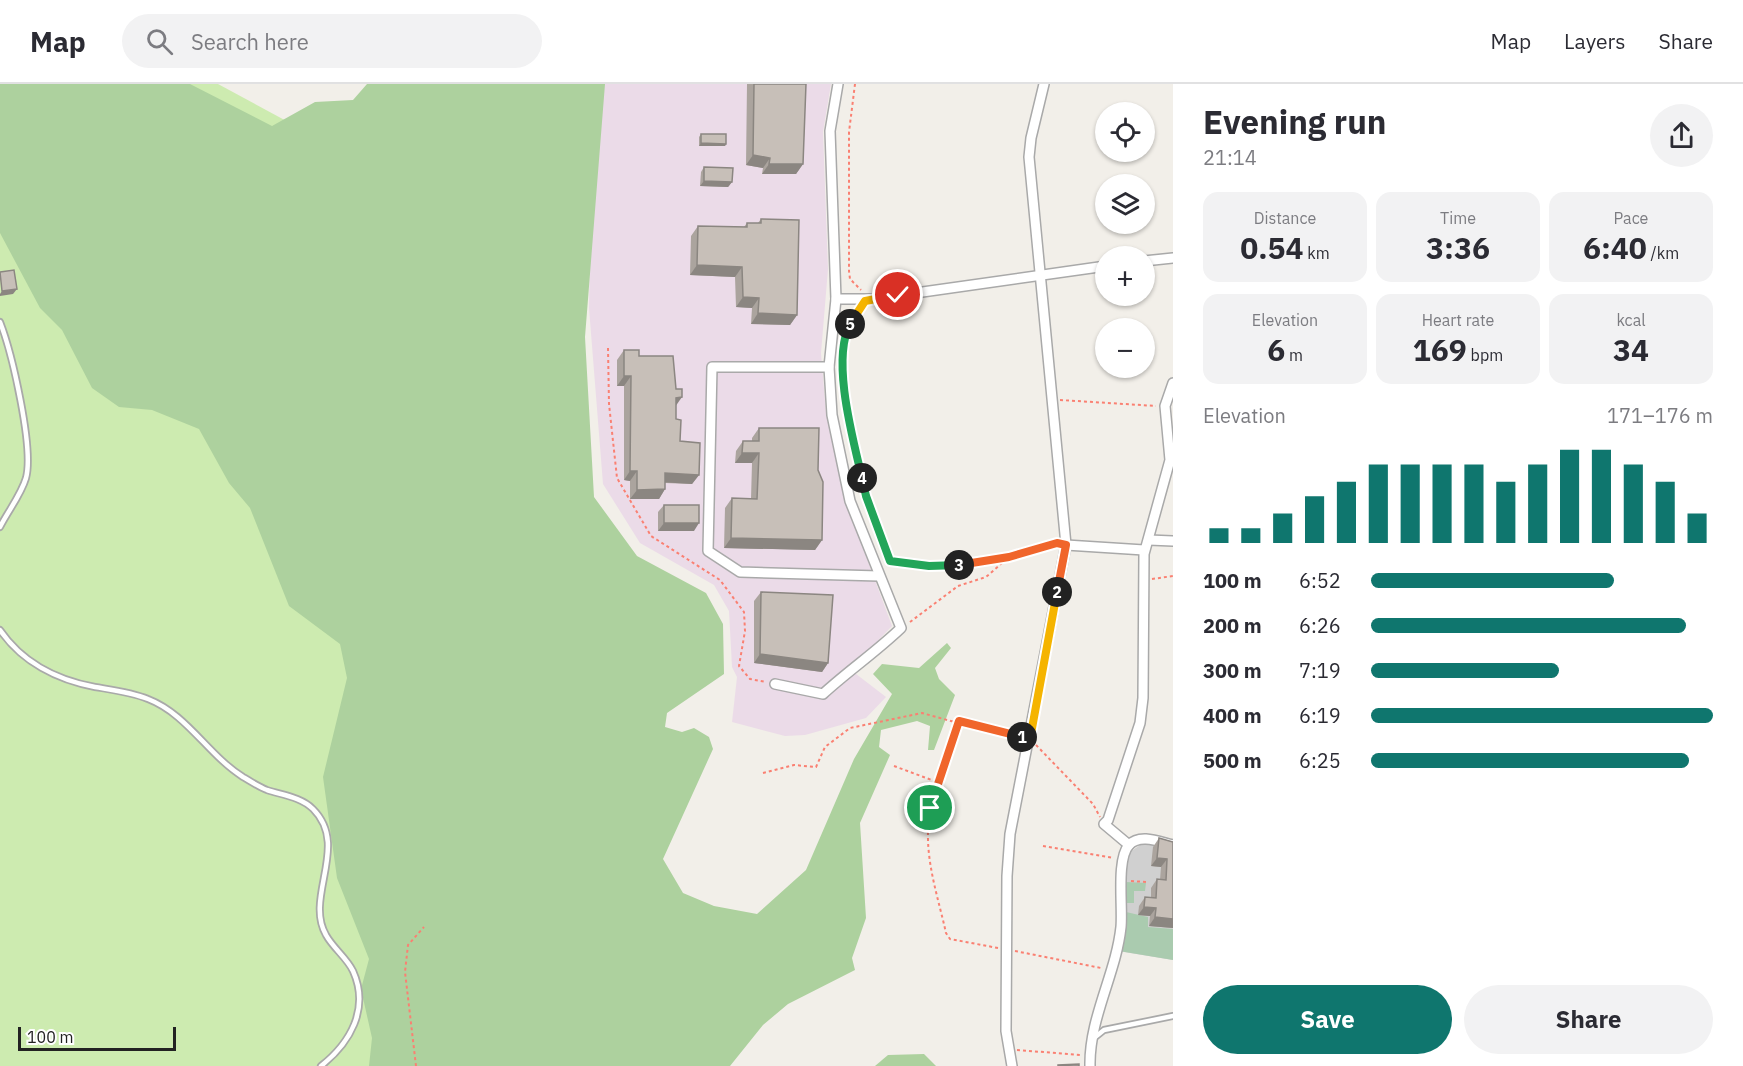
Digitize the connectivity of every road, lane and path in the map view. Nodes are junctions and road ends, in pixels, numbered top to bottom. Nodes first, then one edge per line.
1 (838, 84) edge
2 (855, 84) edge
3 (1044, 84) edge
4 (1173, 258) edge
5 (1155, 260) edge
6 (1095, 268) edge
7 (1040, 276) junction
8 (836, 299) junction
9 (873, 299) junction
10 (0, 322) edge
11 (608, 348) dead end
12 (829, 367) junction
13 (1173, 382) edge
14 (1052, 400) junction
15 (1165, 406) junction
16 (0, 527) edge
17 (1149, 540) junction
18 (1173, 541) edge
19 (1066, 545) junction
20 (1144, 550) junction
21 (1009, 557) junction
22 (879, 576) junction
23 (1173, 576) edge
24 (1144, 580) junction
25 (901, 628) junction
26 (0, 630) edge
27 (775, 684) joint
28 (958, 723) junction
29 (1030, 739) junction
30 (894, 766) dead end
31 (763, 773) dead end
32 (937, 782) junction
33 (1104, 824) junction
34 (1129, 845) junction
35 (1173, 845) edge
36 (1043, 846) dead end
37 (1123, 859) junction
38 (1122, 881) junction
39 (1146, 882) dead end
40 (424, 927) dead end
41 (1007, 949) junction
42 (1110, 970) junction
43 (1173, 1016) edge
44 (1093, 1039) junction
45 (1008, 1049) junction
46 (1089, 1061) edge
47 (321, 1066) edge
48 (416, 1066) edge
49 (1012, 1066) edge

1 - 8 street
2 - 9 path
3 - 7 street
4 - 5 street
6 - 7 street
7 - 9 street
7 - 14 street
8 - 9 street
8 - 12 street
9 - 21 path
10 - 16 lane
11 - 27 path
12 - 22 street
12 - 22 street
13 - 15 street
14 - 15 path
14 - 19 street
15 - 17 street
17 - 18 street
17 - 20 street
19 - 20 street
19 - 21 path
19 - 29 street
20 - 24 street
21 - 25 path
22 - 25 street
23 - 24 path
24 - 33 street
25 - 27 street
26 - 47 lane
28 - 29 path
28 - 31 path
28 - 32 path
29 - 33 path
29 - 41 street
30 - 32 path
32 - 41 path
33 - 34 street
34 - 35 street
34 - 37 street
36 - 37 path
37 - 38 street
38 - 39 path
38 - 42 street
40 - 48 path
41 - 42 path
41 - 45 street
42 - 44 street
43 - 44 lane
44 - 46 street
45 - 46 path
45 - 49 street

